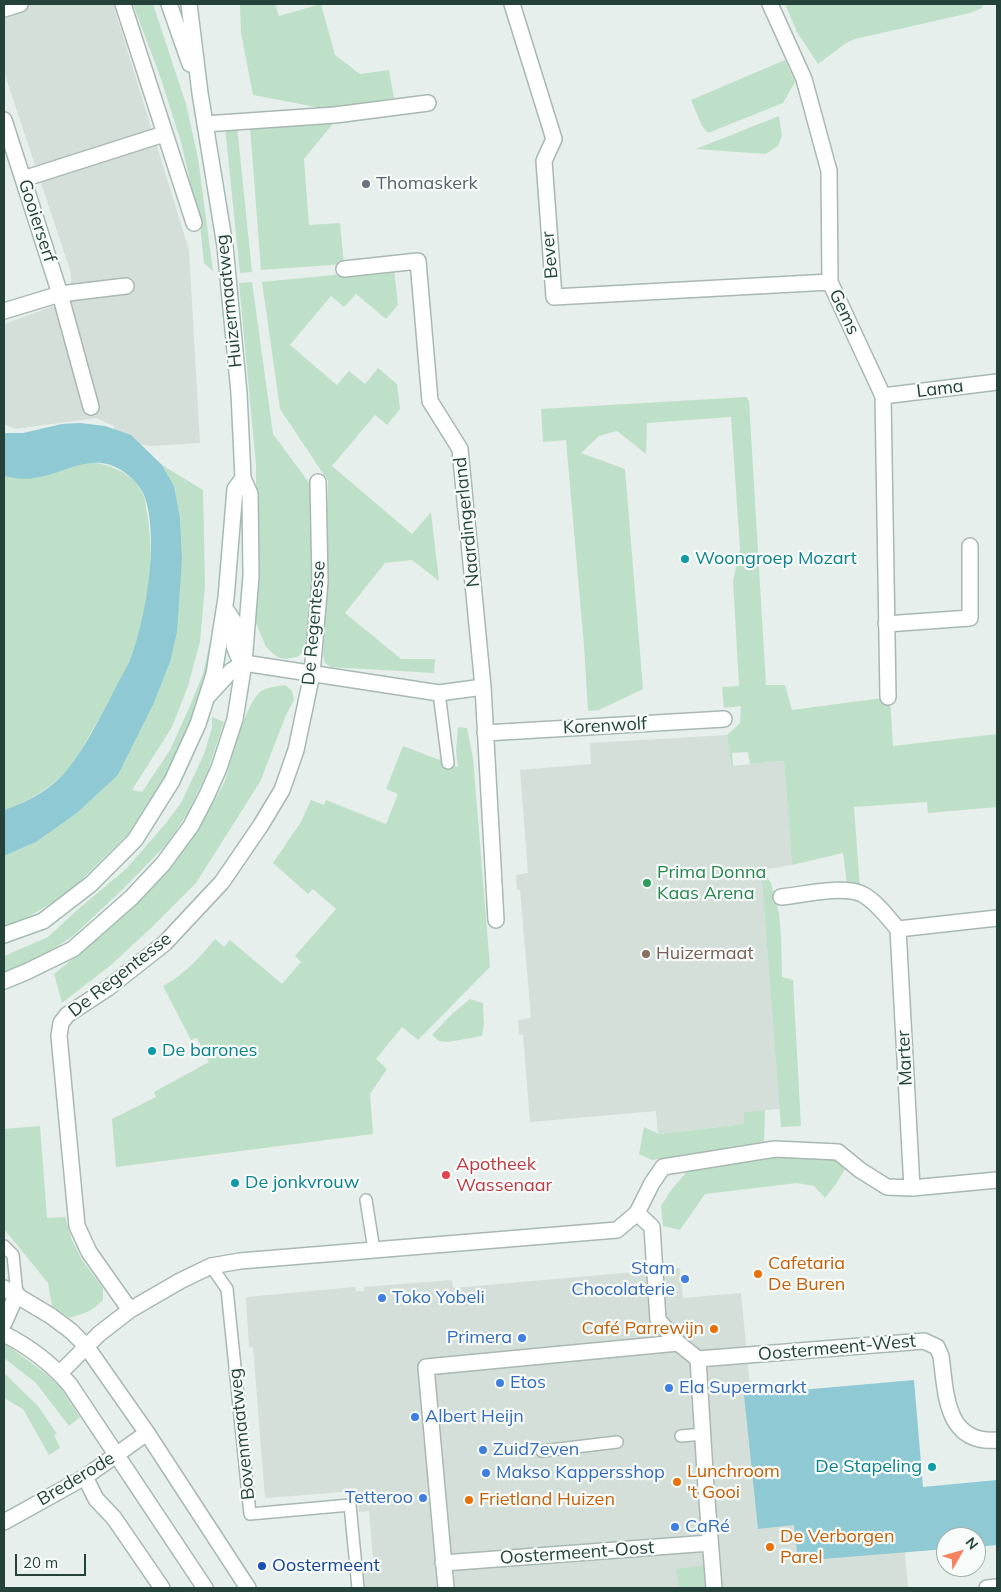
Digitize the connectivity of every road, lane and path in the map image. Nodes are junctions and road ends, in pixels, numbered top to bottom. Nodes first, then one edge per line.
1 (20, 4) edge
2 (123, 4) edge
3 (169, 4) edge
4 (189, 4) edge
5 (512, 4) edge
6 (770, 4) edge
7 (4, 9) edge
8 (200, 94) junction
9 (428, 103) dead end
10 (4, 120) edge
11 (205, 124) junction
12 (164, 134) junction
13 (23, 179) junction
14 (194, 223) dead end
15 (344, 269) dead end
16 (830, 282) junction
17 (126, 286) dead end
18 (60, 294) junction
19 (4, 311) edge
20 (997, 382) edge
21 (884, 396) junction
22 (91, 407) dead end
23 (243, 478) junction
24 (318, 482) dead end
25 (970, 546) dead end
26 (225, 608) junction
27 (886, 624) junction
28 (244, 663) junction
29 (312, 674) junction
30 (483, 687) junction
31 (439, 693) junction
32 (208, 696) junction
33 (888, 697) dead end
34 (724, 719) dead end
35 (485, 734) junction
36 (448, 763) dead end
37 (781, 897) dead end
38 (997, 918) edge
39 (496, 920) dead end
40 (898, 929) junction
41 (4, 935) edge
42 (4, 981) edge
43 (997, 1180) edge
44 (912, 1188) junction
45 (366, 1200) dead end
46 (637, 1213) junction
47 (4, 1246) edge
48 (374, 1250) junction
49 (211, 1266) junction
50 (11, 1291) edge
51 (130, 1310) junction
52 (4, 1323) edge
53 (4, 1334) edge
54 (678, 1343) junction
55 (86, 1346) junction
56 (698, 1359) junction
57 (60, 1373) junction
58 (147, 1434) junction
59 (703, 1434) junction
60 (681, 1436) dead end
61 (997, 1440) edge
62 (617, 1442) dead end
63 (542, 1451) dead end
64 (116, 1456) junction
65 (85, 1477) junction
66 (4, 1522) edge
67 (710, 1543) junction
68 (443, 1563) junction
69 (997, 1587) edge
70 (162, 1588) edge
71 (205, 1588) edge
72 (248, 1588) edge
73 (358, 1588) edge
74 (446, 1588) edge
75 (714, 1588) edge
76 (987, 1588) edge

1 - 7 street
2 - 12 street, Huizermaatweg
3 - 8 street, Huizermaatweg
4 - 8 street, Huizermaatweg
5 - 16 street, Bever
6 - 16 street, Gems
8 - 11 street, Huizermaatweg
9 - 11 street
10 - 13 street, Gooierserf
11 - 23 street, Huizermaatweg
12 - 13 street
12 - 14 street, Huizermaatweg
13 - 18 street, Gooierserf
15 - 30 street, Naardingerland
16 - 21 street, Gems
17 - 18 street
18 - 19 street
18 - 22 street, Gooierserf
20 - 21 street, Lama
21 - 27 street, Gems
23 - 26 street, Huizermaatweg
23 - 28 street, Huizermaatweg
24 - 29 street, De Regentesse
25 - 27 street
26 - 28 street, Huizermaatweg
26 - 32 street, Huizermaatweg
27 - 33 street, Gems
28 - 29 street
28 - 32 street, Huizermaatweg
28 - 42 street, Huizermaatweg
29 - 31 street
29 - 51 street, De Regentesse
30 - 31 street
30 - 35 street, Naardingerland
31 - 36 lane
32 - 41 street, Huizermaatweg
34 - 35 street, Korenwolf
35 - 39 street, Naardingerland
37 - 40 street
38 - 40 street
40 - 44 street, Marter
43 - 44 street
44 - 46 street
45 - 48 lane
46 - 48 street
46 - 54 street
47 - 50 lane
48 - 49 street
49 - 51 street
49 - 73 lane, Bovenmaatweg
50 - 52 street
50 - 55 street
51 - 55 street
53 - 57 street
54 - 56 street
54 - 68 street
55 - 57 street
55 - 58 street
56 - 59 street
56 - 61 street, Oostermeent-West
57 - 64 street
58 - 64 street, Brederode
58 - 72 street
59 - 60 lane
59 - 67 street
62 - 63 lane
64 - 65 street, Brederode
64 - 71 street
65 - 66 street, Brederode
65 - 70 street
67 - 68 street, Oostermeent-Oost
67 - 75 street
68 - 74 street
69 - 76 street

